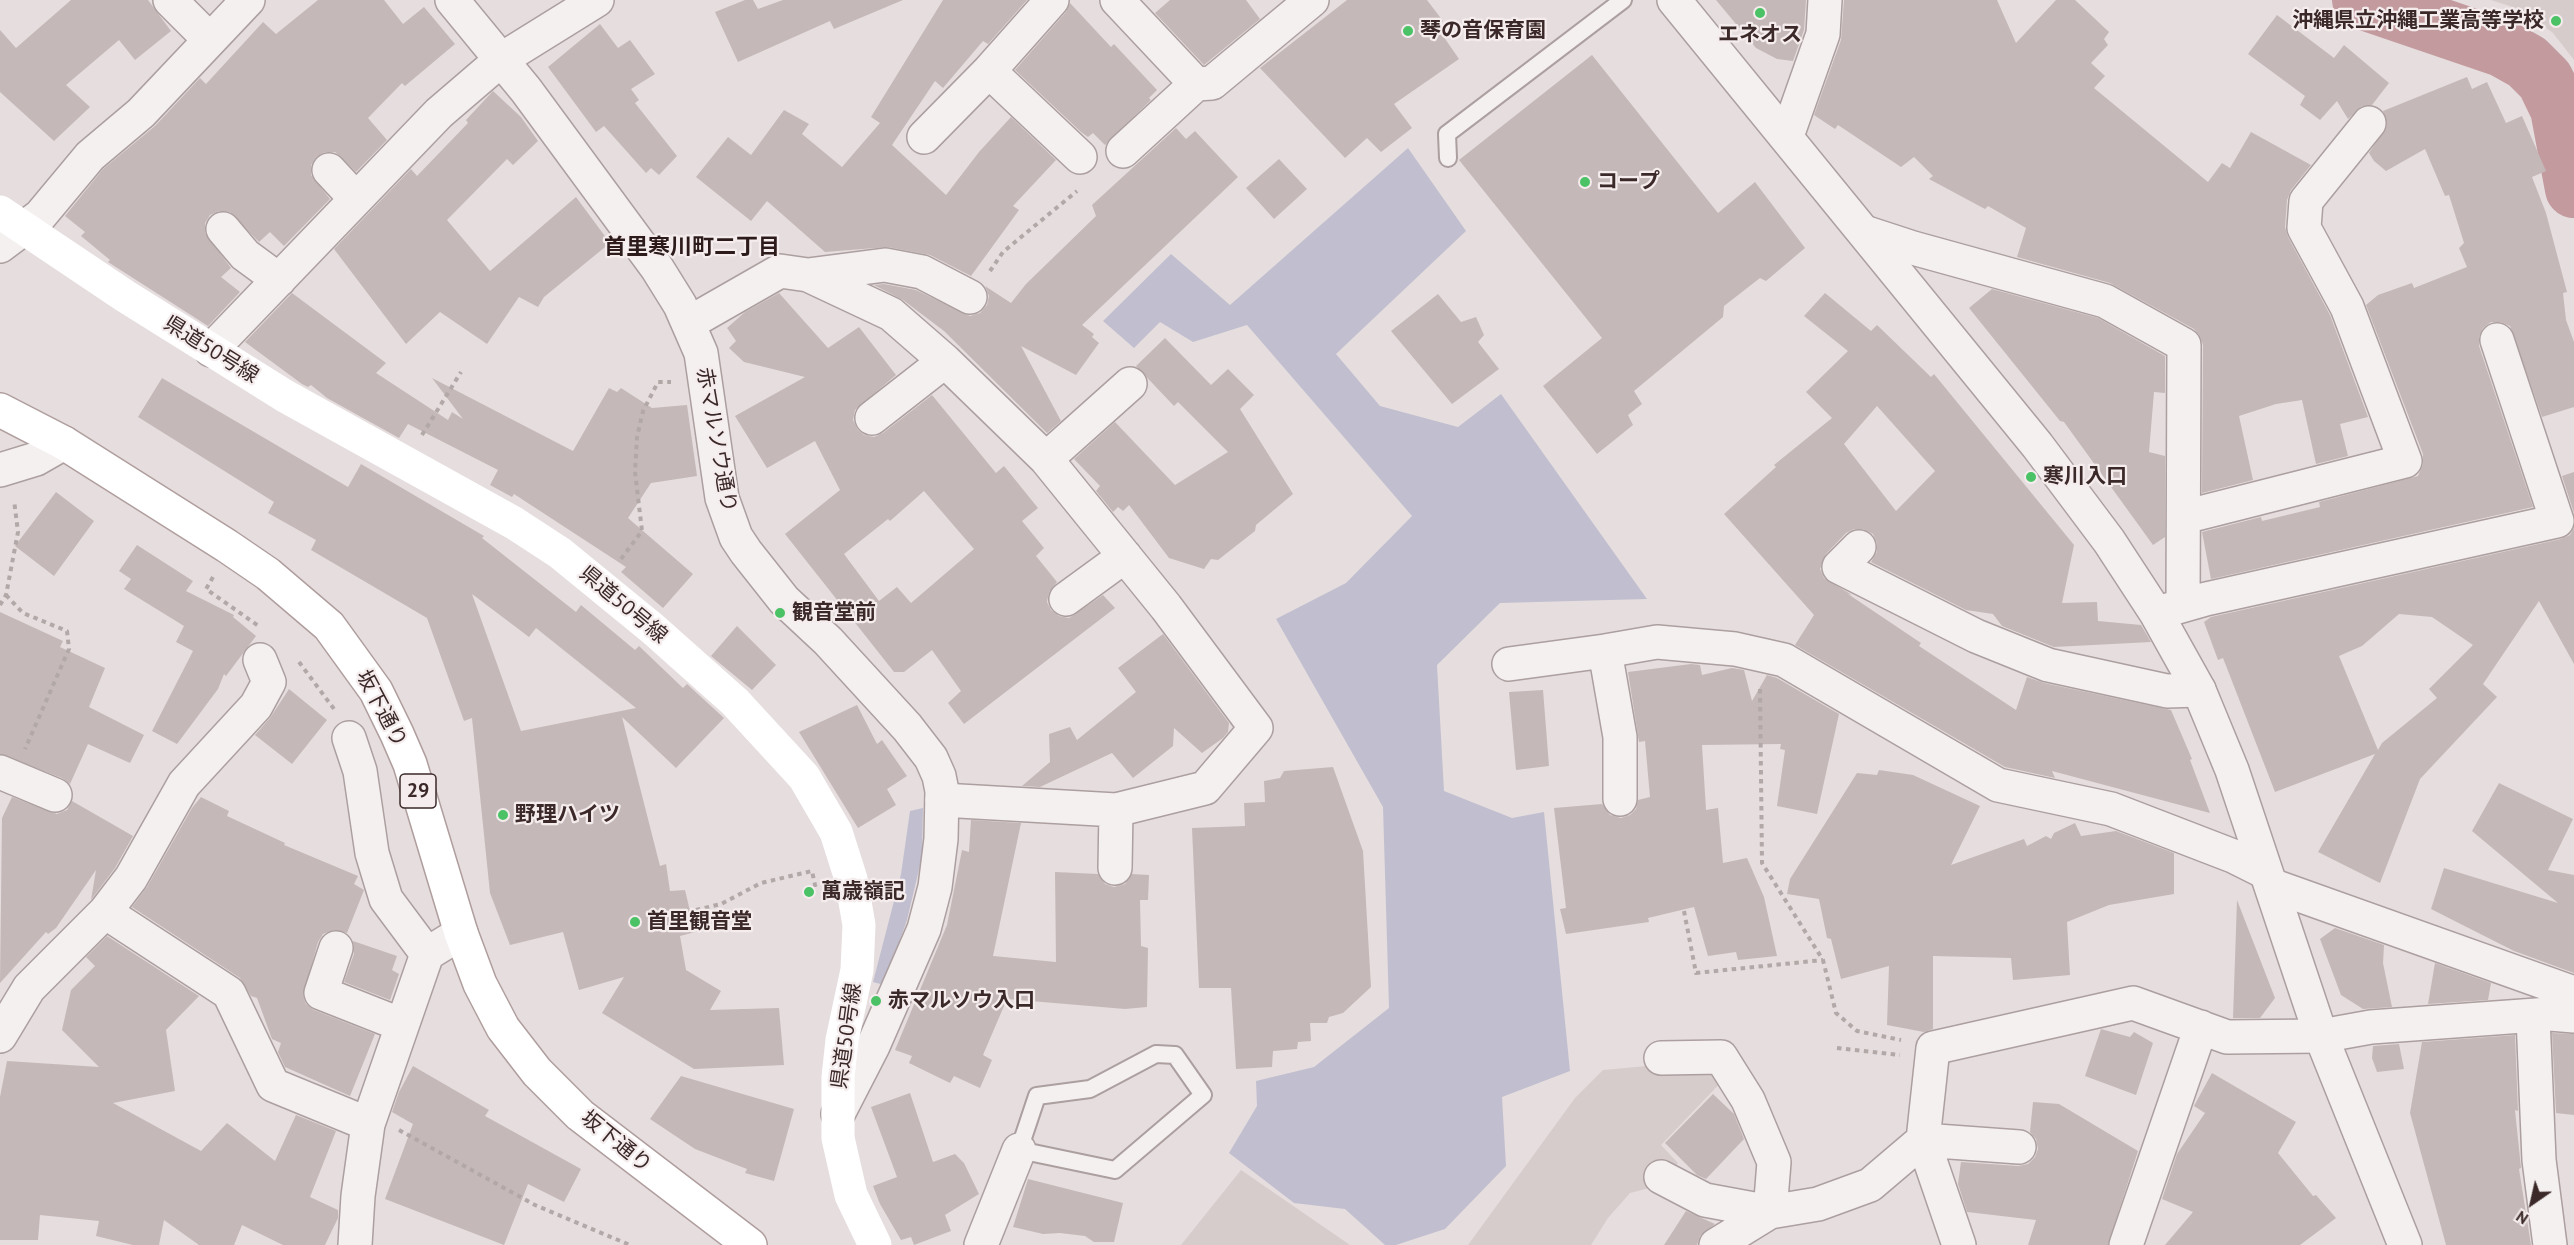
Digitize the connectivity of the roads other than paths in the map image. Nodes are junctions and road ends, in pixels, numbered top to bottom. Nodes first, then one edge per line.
1 (170, 0) edge
2 (248, 0) edge
3 (452, 0) edge
4 (597, 0) edge
5 (1052, 0) edge
6 (1117, 0) edge
7 (1312, 0) edge
8 (1623, 0) edge
9 (1674, 0) edge
10 (1825, 0) edge
11 (209, 39) junction
12 (502, 59) junction
13 (989, 71) junction
14 (1197, 84) junction
15 (2369, 123) dead end
16 (1787, 136) junction
17 (924, 137) dead end
18 (1123, 151) dead end
19 (1448, 158) dead end
20 (329, 170) dead end
21 (1080, 172) road end
22 (356, 199) junction
23 (8, 229) edge
24 (223, 229) dead end
25 (1864, 231) junction
26 (808, 275) junction
27 (279, 280) junction
28 (970, 297) road end
29 (689, 323) junction
30 (2497, 340) dead end
31 (211, 350) junction
32 (945, 361) junction
33 (1130, 384) dead end
34 (0, 410) edge
35 (872, 418) dead end
36 (64, 442) junction
37 (1046, 459) junction
38 (6, 470) edge
39 (2184, 517) junction
40 (1859, 547) dead end
41 (1125, 556) junction
42 (1066, 599) dead end
43 (2170, 609) junction
44 (1605, 651) junction
45 (260, 660) dead end
46 (1509, 664) dead end
47 (2199, 690) junction
48 (349, 738) dead end
49 (7, 775) edge
50 (55, 795) dead end
51 (1620, 799) dead end
52 (942, 800) junction
53 (1116, 810) junction
54 (1115, 868) dead end
55 (2268, 878) junction
56 (105, 912) junction
57 (460, 933) junction
58 (336, 948) dead end
59 (427, 954) junction
60 (2574, 993) edge
61 (2574, 1016) edge
62 (2533, 1017) junction
63 (402, 1025) junction
64 (2201, 1027) junction
65 (0, 1036) edge
66 (2325, 1045) junction
67 (1661, 1058) dead end
68 (838, 1114) junction
69 (368, 1124) junction
70 (1923, 1140) junction
71 (2019, 1147) dead end
72 (1019, 1150) junction
73 (1660, 1177) dead end
74 (1770, 1212) junction
75 (989, 1244) edge
76 (355, 1245) edge
77 (750, 1245) edge
78 (875, 1245) edge
79 (1716, 1245) edge
80 (1959, 1245) edge
81 (2126, 1245) edge
82 (2405, 1245) edge
83 (2550, 1245) edge

1 - 11 street
2 - 11 street
3 - 12 street, 赤マルソウ通り
4 - 12 street
5 - 13 street
6 - 14 street
7 - 14 street
8 - 19 lane
9 - 16 street
10 - 16 street
11 - 23 street
12 - 22 street
12 - 29 street, 赤マルソウ通り
13 - 17 street
13 - 21 street
14 - 18 street
15 - 39 street
16 - 25 street
20 - 22 street
22 - 27 street
23 - 31 main road, 県道50号線
24 - 27 street
25 - 39 street
25 - 43 street
26 - 28 street
26 - 29 street
26 - 32 street
27 - 31 street
29 - 52 street, 赤マルソウ通り
30 - 43 street
31 - 68 main road, 県道50号線
32 - 35 street
32 - 37 street
33 - 37 street
34 - 36 main road, 坂下通り / 29
36 - 38 street
36 - 57 main road, 坂下通り / 29
37 - 41 street
39 - 43 street
40 - 47 street
41 - 42 street
41 - 53 street
43 - 47 street
44 - 46 street
44 - 51 street
44 - 55 street
45 - 56 street
47 - 55 street
48 - 59 street
49 - 50 street
52 - 53 street
52 - 68 street, 赤マルソウ通り
53 - 54 street
55 - 60 street
55 - 66 street
56 - 65 street
56 - 69 street
57 - 59 street
57 - 77 main road, 坂下通り / 29
58 - 63 street
59 - 63 street
61 - 62 street
62 - 66 street
62 - 83 street
63 - 69 street
64 - 66 street
64 - 70 street
64 - 81 street
66 - 82 street
67 - 74 street
68 - 78 main road, 県道50号線
69 - 76 street
70 - 71 street
70 - 74 street
70 - 80 street
72 - 72 lane
72 - 75 street
73 - 74 street
74 - 79 street

